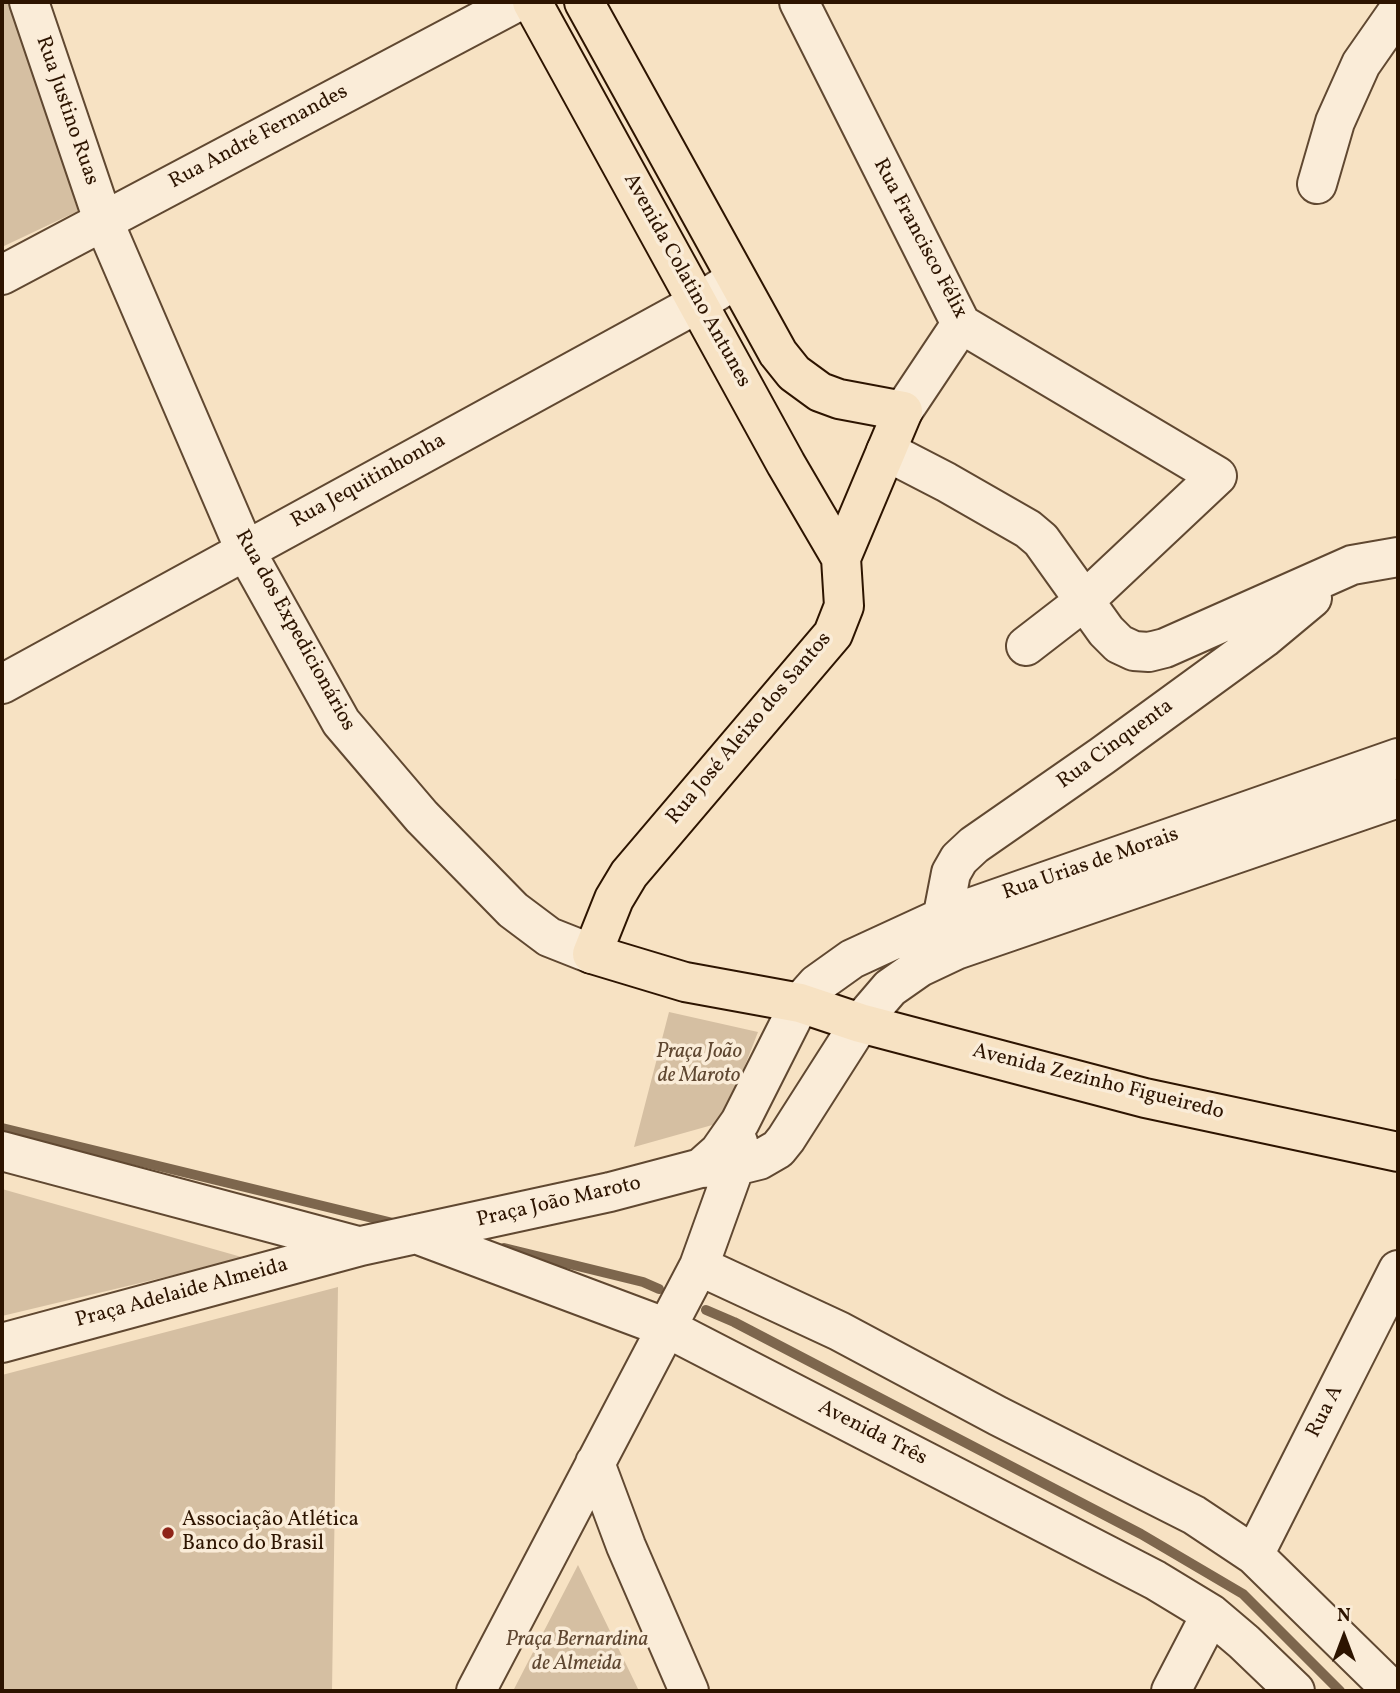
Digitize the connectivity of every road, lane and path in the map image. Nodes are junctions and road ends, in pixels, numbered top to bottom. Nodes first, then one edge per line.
1 (517, 2) edge
2 (532, 2) edge
3 (583, 2) edge
4 (799, 2) edge
5 (1398, 10) edge
6 (21, 12) edge
7 (1317, 184) dead end
8 (103, 220) junction
9 (2, 275) edge
10 (736, 279) junction
11 (698, 303) junction
12 (961, 324) junction
13 (903, 411) junction
14 (886, 451) junction
15 (246, 550) junction
16 (1398, 557) edge
17 (841, 558) junction
18 (1352, 565) junction
19 (1083, 602) junction
20 (1026, 646) dead end
21 (4, 694) edge
22 (1398, 758) edge
23 (1398, 798) edge
24 (941, 918) junction
25 (592, 954) junction
26 (936, 959) junction
27 (800, 1003) junction
28 (860, 1023) junction
29 (2, 1152) edge
30 (1398, 1152) edge
31 (724, 1154) junction
32 (416, 1234) junction
33 (361, 1246) junction
34 (699, 1266) junction
35 (1398, 1270) edge
36 (667, 1328) junction
37 (2, 1343) edge
38 (595, 1463) junction
39 (1254, 1555) junction
40 (1211, 1614) junction
41 (476, 1691) edge
42 (689, 1691) edge
43 (1171, 1691) edge
44 (1295, 1691) edge
45 (1393, 1691) edge

1 - 8 street, Rua André Fernandes
2 - 11 main road, Avenida Colatino Antunes
3 - 10 main road
4 - 12 street, Rua Francisco Félix
5 - 7 street
6 - 8 street, Rua Justino Ruas
8 - 9 street, Rua André Fernandes
8 - 15 street, Rua dos Expedicionários
10 - 11 street, Rua Jequitinhonha
10 - 13 main road
11 - 15 street, Rua Jequitinhonha
11 - 17 main road, Avenida Colatino Antunes
12 - 13 street, Rua José Aleixo dos Santos
12 - 19 street, Rua Francisco Félix
13 - 14 main road, Rua José Aleixo dos Santos
14 - 17 main road, Rua José Aleixo dos Santos
14 - 19 street
15 - 21 street, Rua Jequitinhonha
15 - 25 street, Rua dos Expedicionários
16 - 18 street
17 - 25 main road, Rua José Aleixo dos Santos
18 - 19 street
18 - 24 street, Rua Cinquenta
19 - 20 street
22 - 24 street, Rua Urias de Morais
23 - 26 street, Rua Urias de Morais
24 - 26 street, Rua Cinquenta
24 - 27 street, Rua Urias de Morais
25 - 27 main road, Rua dos Expedicionários
26 - 28 street, Rua Urias de Morais
27 - 28 main road, Avenida Zezinho Figueiredo
27 - 31 street
28 - 30 main road, Avenida Zezinho Figueiredo
28 - 31 street, Praça João Maroto
29 - 33 street, Praça Adelaide Almeida
31 - 32 street, Praça João Maroto
31 - 34 street
32 - 33 street, Praça Adelaide Almeida
32 - 36 street, Avenida Três
33 - 37 street, Praça Adelaide Almeida
34 - 36 street
34 - 39 street
35 - 39 street, Rua A
36 - 38 street
36 - 40 street, Avenida Três
38 - 41 street
38 - 42 street
39 - 45 street
40 - 43 street
40 - 44 street, Avenida Três

